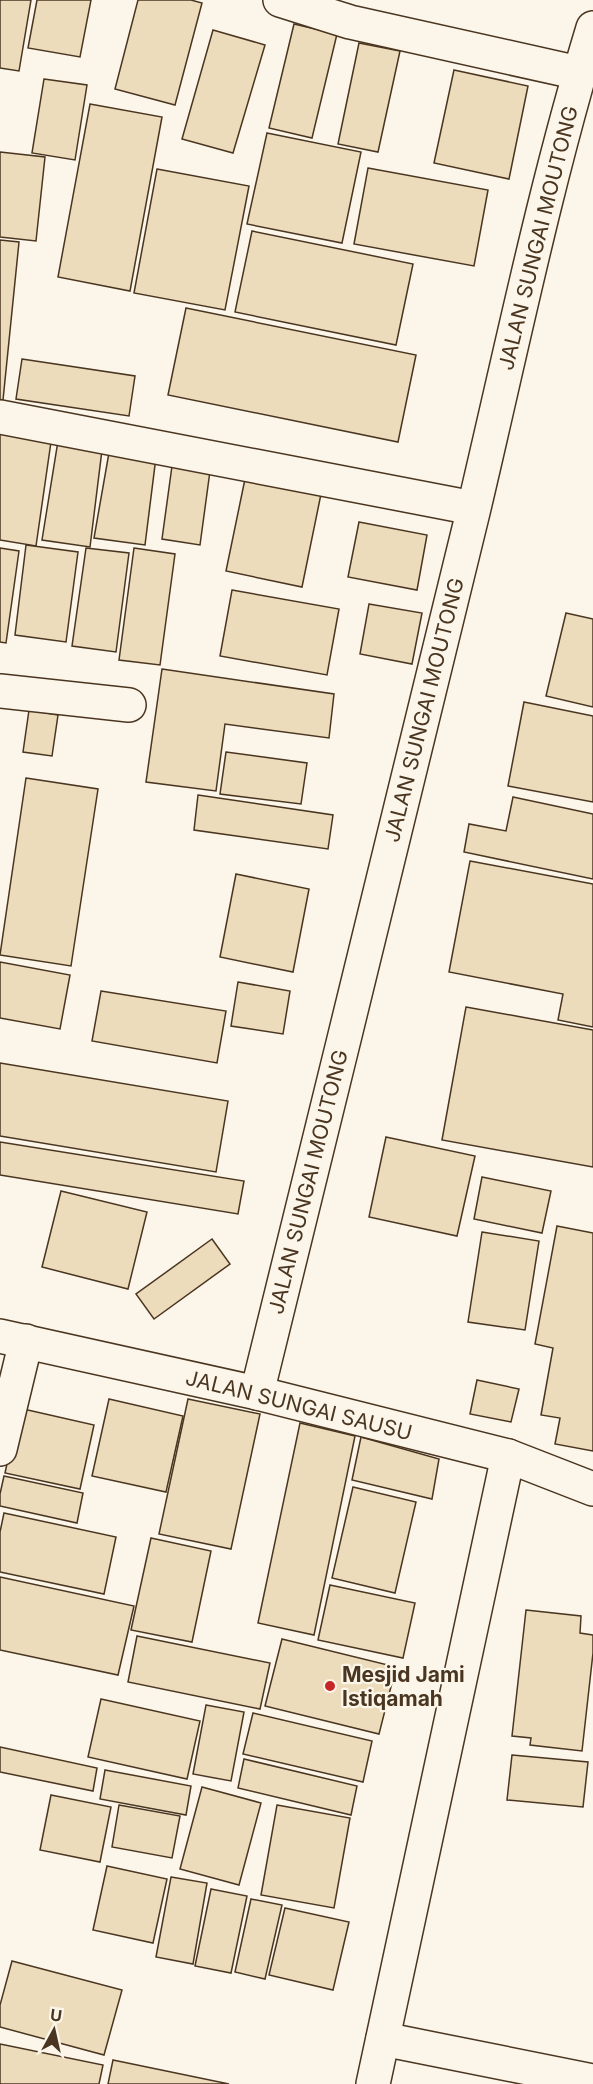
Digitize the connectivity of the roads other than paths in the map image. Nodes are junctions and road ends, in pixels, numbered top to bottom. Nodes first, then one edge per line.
1 (280, 0) edge
2 (593, 28) edge
3 (579, 73) junction
4 (0, 417) edge
5 (474, 508) junction
6 (0, 691) edge
7 (129, 705) dead end
8 (13, 1338) edge
9 (257, 1393) junction
10 (0, 1449) edge
11 (508, 1456) junction
12 (593, 1489) edge
13 (383, 2039) junction
14 (593, 2081) edge
15 (373, 2084) edge

1 - 3 street
2 - 3 street, JALAN SUNGAI MOUTONG
3 - 5 street, JALAN SUNGAI MOUTONG
4 - 5 street
5 - 9 street, JALAN SUNGAI MOUTONG
6 - 7 street
8 - 9 street, JALAN SUNGAI SAUSU
8 - 10 street
9 - 11 street, JALAN SUNGAI SAUSU
11 - 12 street, JALAN SUNGAI SAUSU
11 - 13 street
13 - 14 street
13 - 15 street

